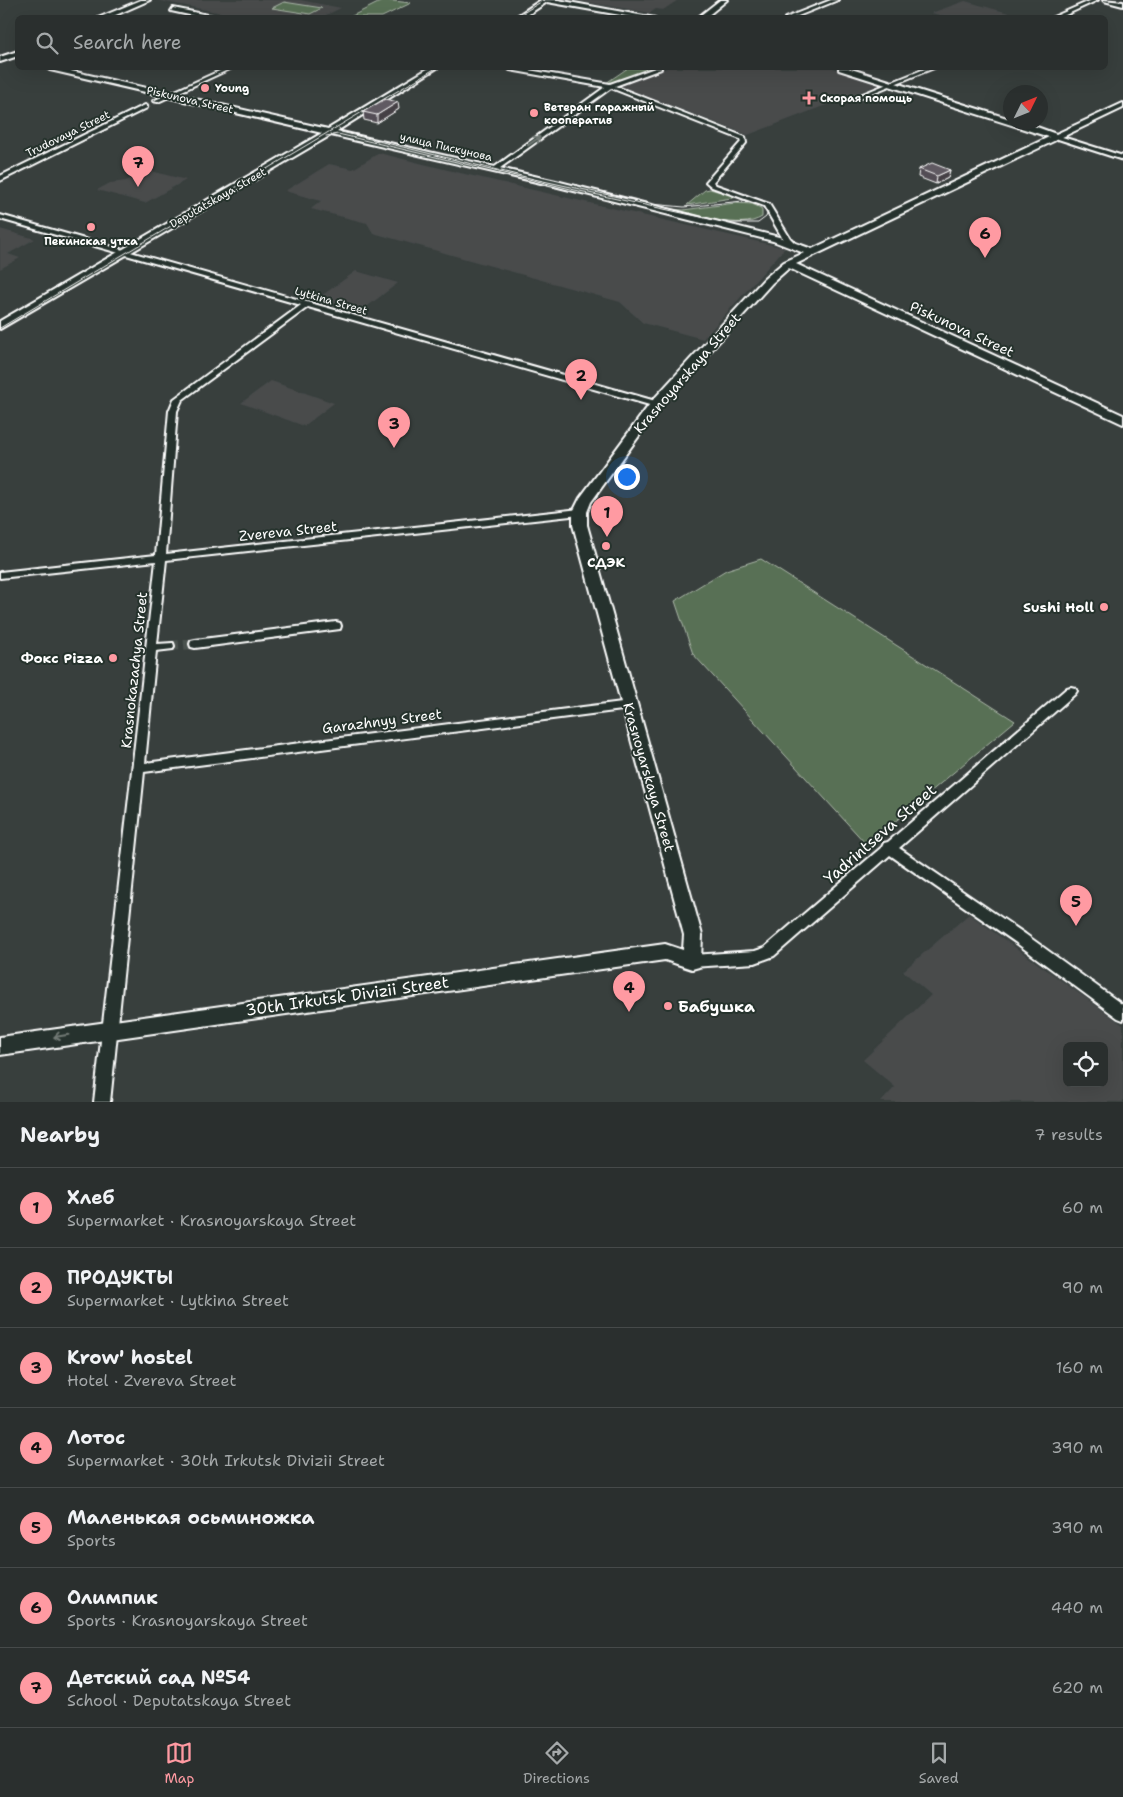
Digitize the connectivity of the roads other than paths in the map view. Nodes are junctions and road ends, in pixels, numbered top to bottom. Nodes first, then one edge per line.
1 (148, 0) edge
2 (546, 0) edge
3 (724, 0) edge
4 (836, 0) edge
5 (1096, 0) edge
6 (1106, 0) edge
7 (1123, 4) edge
8 (173, 10) dead end
9 (109, 15) edge
10 (198, 15) edge
11 (522, 15) edge
12 (634, 15) edge
13 (704, 15) edge
14 (795, 15) edge
15 (1060, 15) edge
16 (15, 54) edge
17 (2, 58) edge
18 (15, 60) edge
19 (58, 70) edge
20 (225, 70) edge
21 (431, 70) edge
22 (521, 70) edge
23 (654, 70) edge
24 (849, 70) edge
25 (926, 70) edge
26 (892, 83) junction
27 (610, 86) junction
28 (169, 96) junction
29 (853, 99) dead end
30 (156, 101) tunnel mouth
31 (1123, 105) edge
32 (145, 107) tunnel mouth
33 (1003, 119) edge
34 (1036, 130) edge
35 (330, 132) junction
36 (1057, 137) junction
37 (1123, 158) edge
38 (494, 170) junction
39 (0, 179) edge
40 (0, 217) edge
41 (793, 245) junction
42 (124, 252) junction
43 (811, 252) junction
44 (788, 264) junction
45 (306, 305) junction
46 (0, 326) edge
47 (656, 404) junction
48 (1123, 420) edge
49 (580, 512) junction
50 (161, 558) junction
51 (0, 575) edge
52 (336, 626) dead end
53 (195, 644) tunnel mouth
54 (169, 646) tunnel mouth
55 (151, 648) junction
56 (1071, 691) dead end
57 (630, 705) junction
58 (138, 768) junction
59 (888, 847) junction
60 (692, 961) junction
61 (1123, 1013) edge
62 (110, 1029) junction
63 (0, 1046) edge
64 (102, 1102) edge

1 - 9 street
2 - 11 street
2 - 12 street
3 - 13 street
4 - 14 street
5 - 15 street
6 - 7 street
8 - 10 street
16 - 17 street
17 - 18 street
19 - 28 street, Piskunova Street
20 - 28 street
21 - 35 street, Deputatskaya Street
22 - 27 street
23 - 27 street
24 - 26 street
25 - 26 street
26 - 29 street
26 - 33 street
38 -> 27 street
27 - 41 street
28 - 30 street
28 - 35 street, Piskunova Street
31 - 36 street, Krasnoyarskaya Street
32 - 39 street, Trudovaya Street
34 - 36 street
35 - 38 street, улица Пискунова
35 - 42 street, Deputatskaya Street
36 - 37 street
36 - 43 street, Krasnoyarskaya Street
38 - 41 street
40 - 42 street, Lytkina Street
41 - 43 street
42 - 45 street, Lytkina Street
42 - 46 street, Deputatskaya Street
43 - 44 street, Krasnoyarskaya Street
44 - 47 street, Krasnoyarskaya Street
44 - 48 street, Piskunova Street
45 - 47 street, Lytkina Street
45 - 50 street, Krasnokazachya Street
47 - 49 street, Krasnoyarskaya Street
49 - 50 street, Zvereva Street
49 - 57 street, Krasnoyarskaya Street
50 - 51 street, Zvereva Street
50 - 55 street, Krasnokazachya Street
52 - 53 street
54 - 55 street
55 - 58 street, Krasnokazachya Street
56 - 59 street, Yadrintseva Street
57 - 58 street, Garazhnyy Street
57 - 60 street, Krasnoyarskaya Street
58 - 62 street, Krasnokazachya Street
59 - 60 street, Yadrintseva Street
59 - 61 street
60 - 62 street, 30th Irkutsk Divizii Street
62 -> 63 street, 30th Irkutsk Divizii Street
62 - 64 street, Krasnokazachya Street

